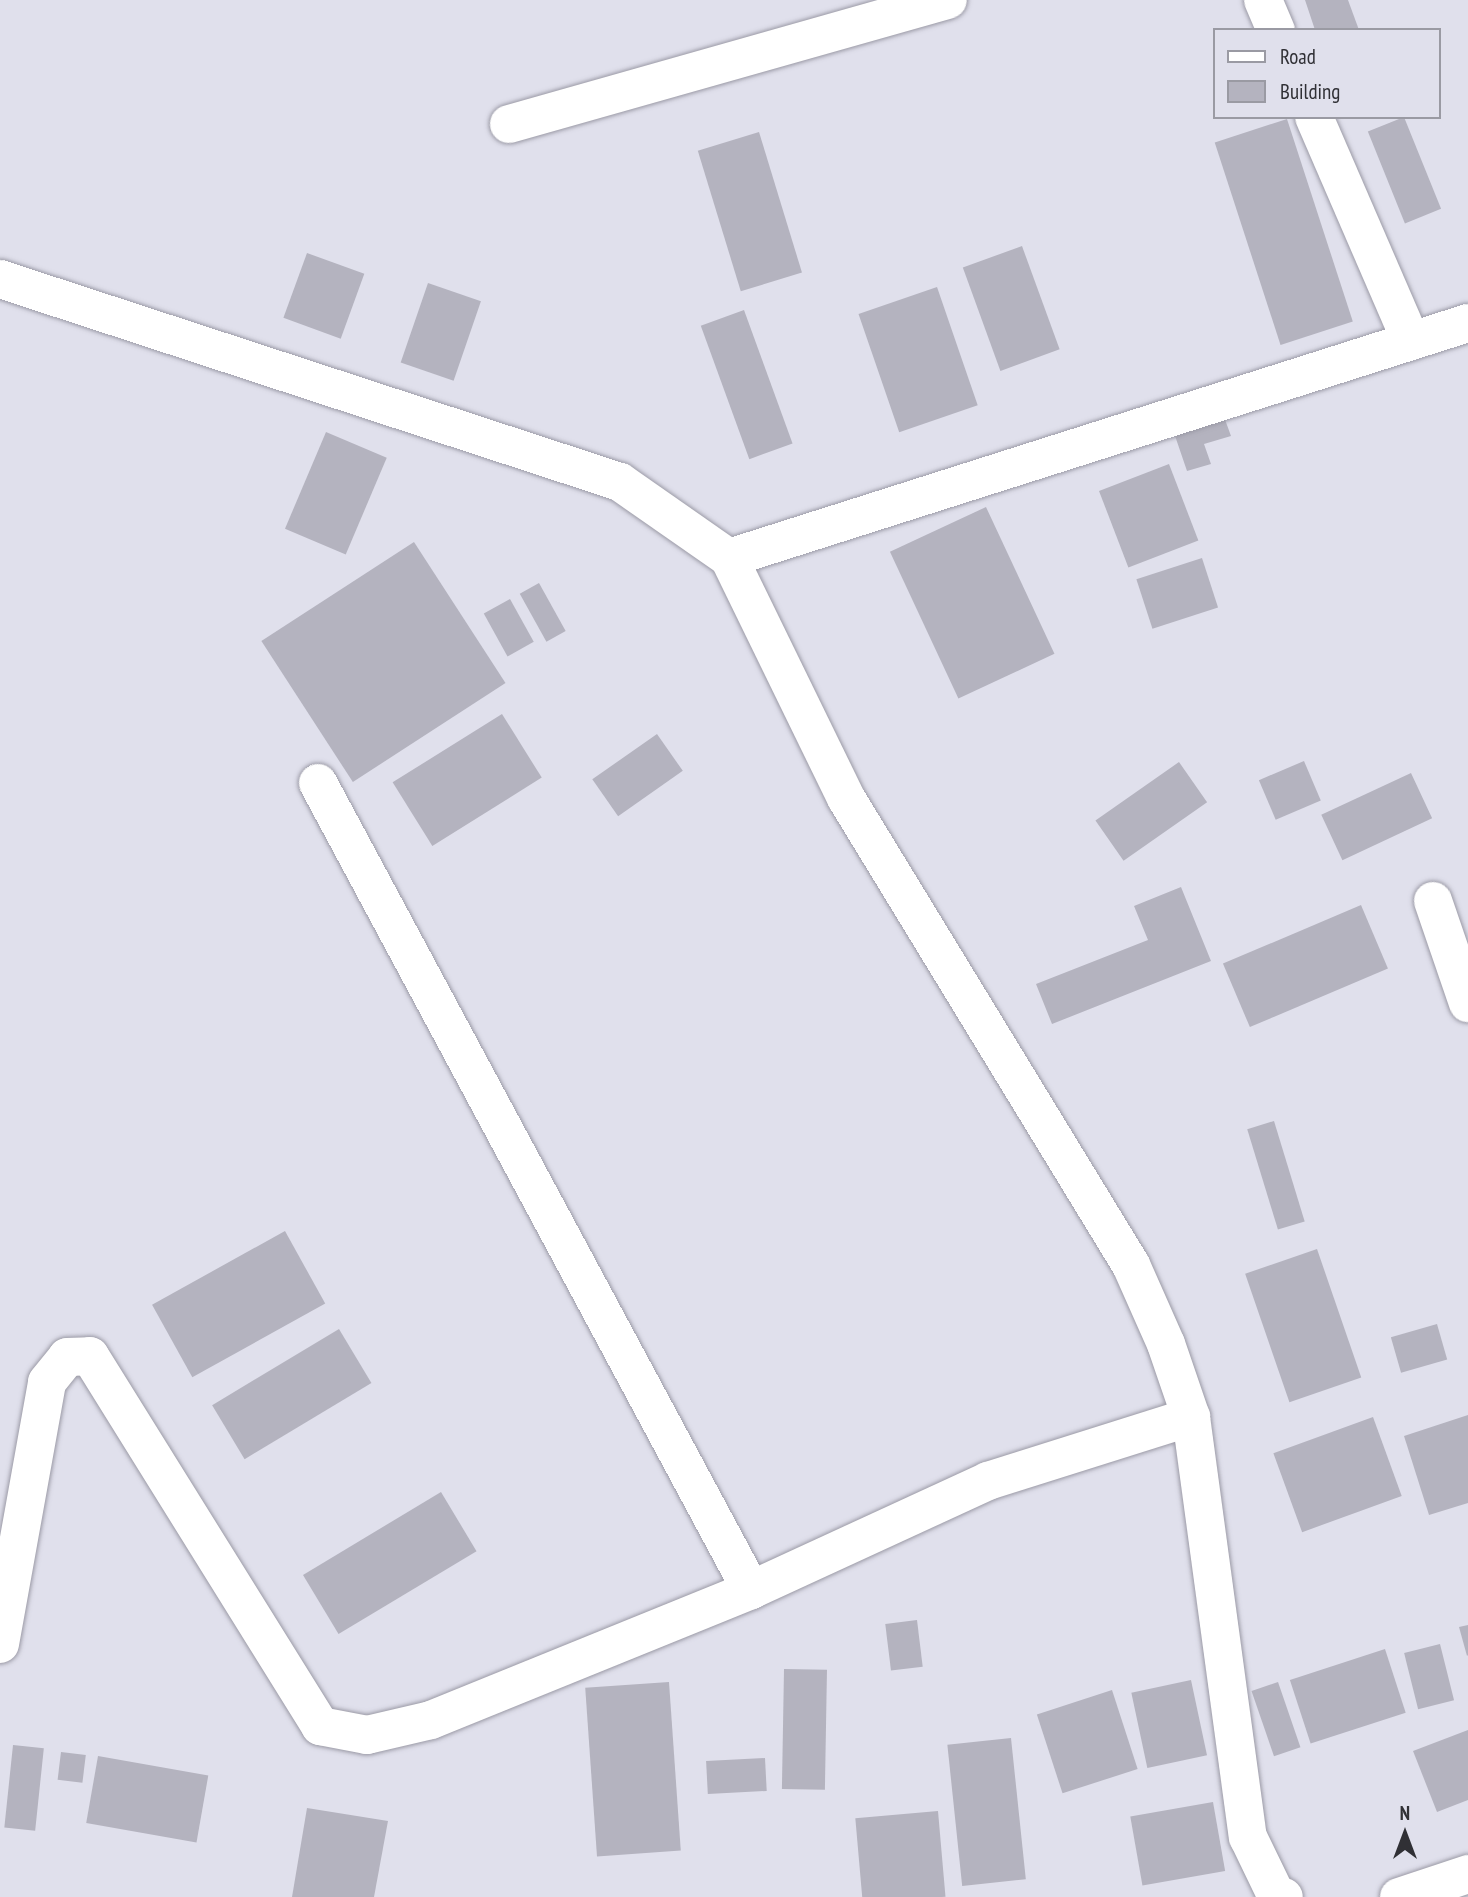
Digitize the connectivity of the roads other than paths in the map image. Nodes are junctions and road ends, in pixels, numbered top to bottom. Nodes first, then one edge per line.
1 (948, 0) edge
2 (1263, 0) edge
3 (1275, 28) edge
4 (1315, 119) edge
5 (509, 124) dead end
6 (0, 279) edge
7 (1468, 323) edge
8 (1411, 341) junction
9 (729, 558) junction
10 (318, 783) dead end
11 (1433, 901) dead end
12 (1468, 1003) edge
13 (1191, 1417) junction
14 (751, 1590) junction
15 (0, 1644) edge
16 (1468, 1874) edge
17 (1276, 1896) edge
18 (1399, 1897) edge

1 - 5 street
2 - 3 street
4 - 8 street
6 - 9 street
7 - 8 street
8 - 9 street
9 - 13 street
10 - 14 street
11 - 12 street
13 - 14 street
13 - 17 street
14 - 15 street
16 - 18 street

